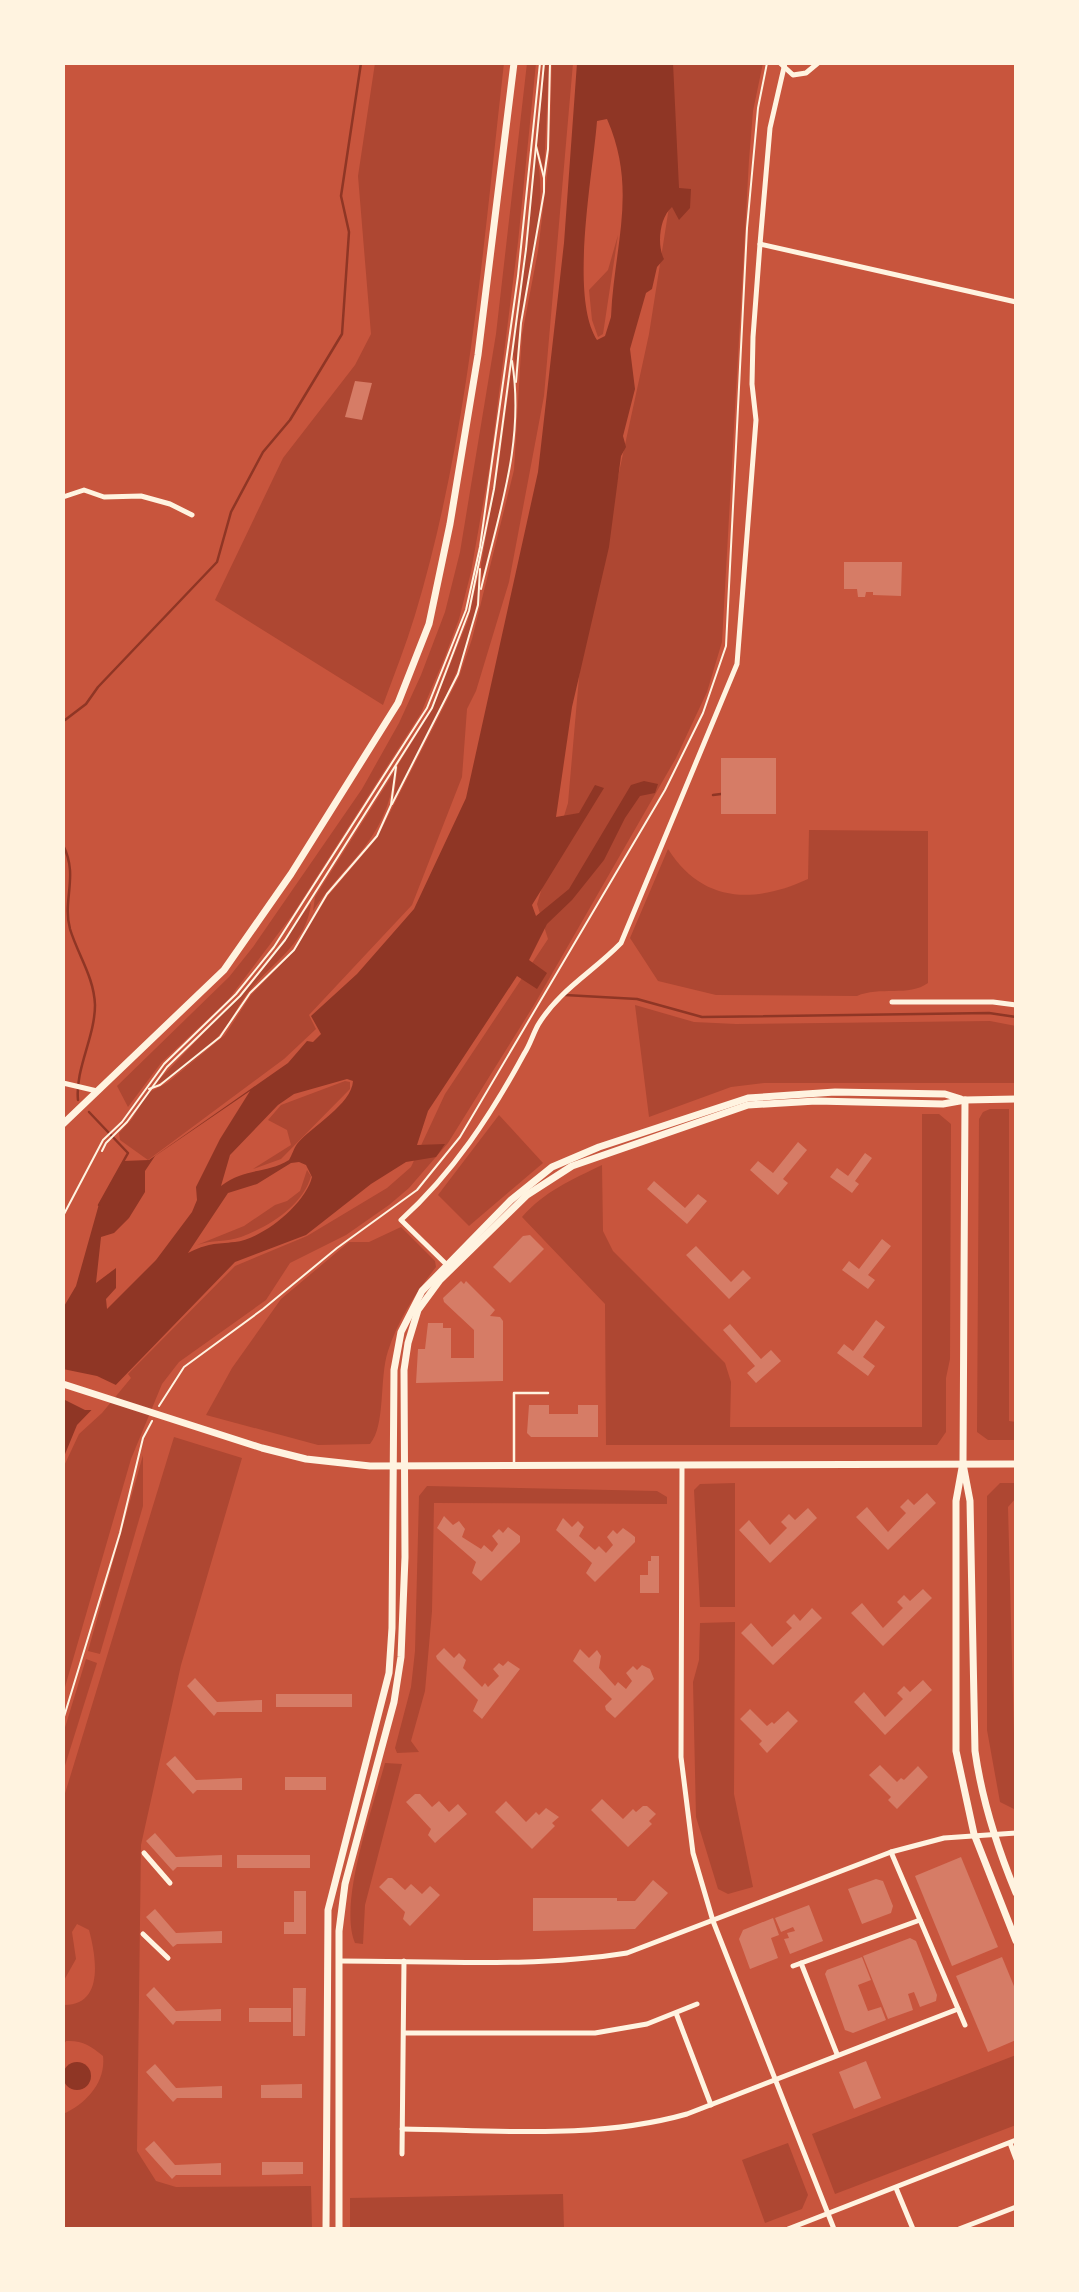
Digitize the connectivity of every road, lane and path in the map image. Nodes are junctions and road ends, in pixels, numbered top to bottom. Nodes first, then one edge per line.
1 (514, 63) edge
2 (540, 63) edge
3 (544, 63) edge
4 (550, 63) edge
5 (767, 63) edge
6 (818, 63) edge
7 (783, 64) edge
8 (536, 146) junction
9 (544, 178) junction
10 (760, 244) junction
11 (1016, 302) edge
12 (512, 356) junction
13 (516, 382) junction
14 (63, 497) edge
15 (192, 515) dead end
16 (479, 569) junction
17 (481, 591) junction
18 (396, 766) junction
19 (391, 805) junction
20 (892, 1002) dead end
21 (1016, 1005) edge
22 (63, 1083) edge
23 (149, 1088) junction
24 (99, 1092) junction
25 (1016, 1099) edge
26 (965, 1100) junction
27 (63, 1124) edge
28 (116, 1130) junction
29 (104, 1141) junction
30 (102, 1151) dead end
31 (63, 1216) edge
32 (448, 1266) junction
33 (63, 1384) edge
34 (548, 1393) dead end
35 (963, 1464) junction
36 (1016, 1464) edge
37 (394, 1465) junction
38 (405, 1465) junction
39 (514, 1465) junction
40 (682, 1466) junction
41 (63, 1720) edge
42 (993, 1833) junction
43 (1016, 1833) edge
44 (974, 1834) junction
45 (891, 1852) junction
46 (144, 1853) dead end
47 (170, 1883) dead end
48 (1016, 1893) edge
49 (920, 1920) junction
50 (713, 1921) junction
51 (142, 1934) dead end
52 (1016, 1941) edge
53 (168, 1958) dead end
54 (340, 1961) junction
55 (404, 1961) junction
56 (801, 1963) junction
57 (793, 1966) dead end
58 (697, 2004) dead end
59 (958, 2009) junction
60 (676, 2013) junction
61 (965, 2025) dead end
62 (405, 2033) junction
63 (837, 2054) junction
64 (776, 2078) junction
65 (711, 2105) junction
66 (402, 2129) junction
67 (1013, 2141) edge
68 (402, 2154) dead end
69 (1016, 2159) edge
70 (896, 2188) junction
71 (1016, 2207) edge
72 (828, 2214) junction
73 (326, 2229) edge
74 (339, 2229) edge
75 (788, 2229) edge
76 (834, 2229) edge
77 (913, 2229) edge
78 (959, 2229) edge

1 - 24 street
2 - 28 path
3 - 8 path
4 - 9 path
5 - 41 path
6 - 7 street
7 - 10 street
8 - 9 path
8 - 12 path
9 - 13 path
10 - 11 street
10 - 32 street
12 - 13 path
12 - 16 path
13 - 17 path
14 - 15 street
16 - 17 path
16 - 18 path
17 - 19 path
18 - 19 path
18 - 23 path
19 - 23 path
20 - 21 street
22 - 24 street
23 - 28 path
24 - 27 street
25 - 26 street
26 - 32 street
26 - 35 street
28 - 29 path
29 - 30 path
29 - 31 path
32 - 37 street
32 - 38 street
33 - 37 street
34 - 39 lane
35 - 36 street
35 - 40 street
35 - 42 street
35 - 44 street
37 - 38 street
37 - 73 street
38 - 39 street
38 - 54 street
39 - 40 street
40 - 50 street
42 - 43 street
42 - 44 street
42 - 48 street
44 - 45 street
44 - 52 street
45 - 49 street
45 - 50 street
46 - 47 street
49 - 56 street
49 - 59 street
50 - 55 street
50 - 64 street
51 - 53 street
54 - 55 street
54 - 74 street
55 - 62 street
56 - 57 street
56 - 63 street
58 - 60 street
59 - 61 street
59 - 63 street
60 - 62 street
60 - 65 street
62 - 66 street
63 - 64 street
64 - 65 street
64 - 72 street
65 - 66 street
66 - 68 street
67 - 69 street
67 - 70 street
70 - 72 street
70 - 77 street
71 - 78 street
72 - 75 street
72 - 76 street

